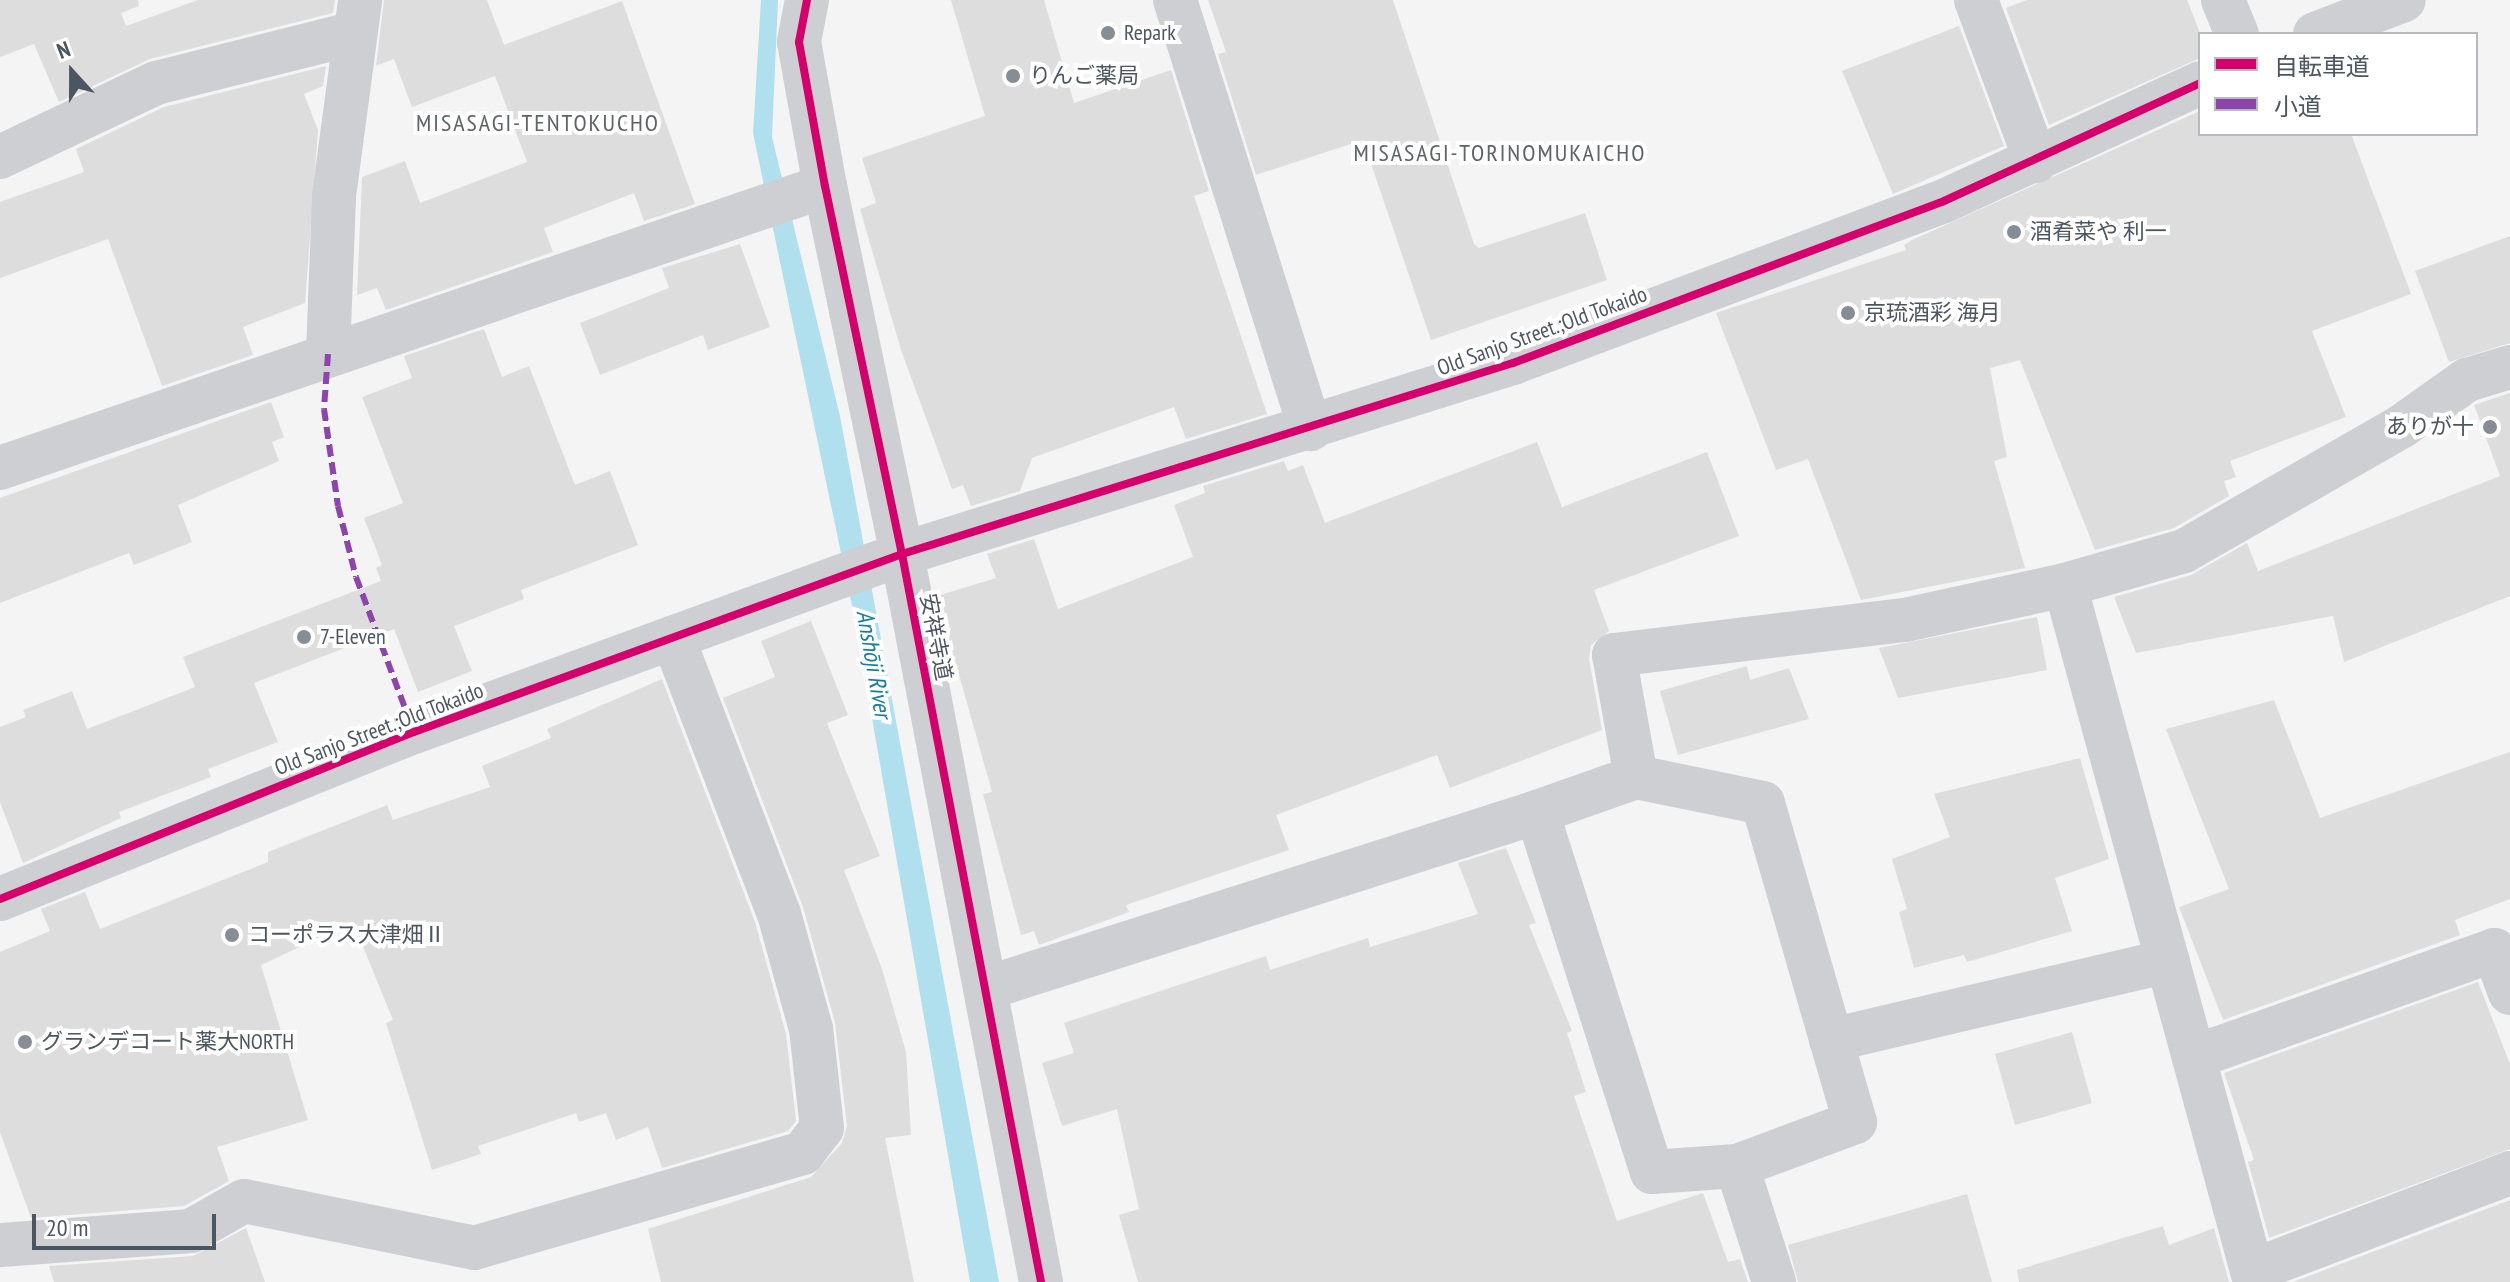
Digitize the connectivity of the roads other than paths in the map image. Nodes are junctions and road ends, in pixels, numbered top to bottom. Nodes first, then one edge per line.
1 (807, 0) edge
2 (1175, 0) edge
3 (1976, 0) edge
4 (2223, 0) edge
5 (2404, 0) edge
6 (358, 16) edge
7 (2236, 32) edge
8 (2320, 32) edge
9 (2198, 84) edge
10 (0, 157) edge
11 (2036, 161) junction
12 (818, 188) junction
13 (328, 354) junction
14 (2510, 367) edge
15 (1310, 429) junction
16 (0, 468) edge
17 (890, 558) junction
18 (2065, 585) junction
19 (673, 638) junction
20 (1636, 777) junction
21 (1537, 812) junction
22 (0, 899) edge
23 (2168, 961) junction
24 (987, 988) junction
25 (2510, 993) edge
26 (1831, 1040) junction
27 (2194, 1057) junction
28 (1737, 1166) junction
29 (2510, 1173) edge
30 (0, 1245) edge
31 (479, 1265) edge
32 (2253, 1276) edge
33 (1041, 1282) edge
34 (1774, 1282) edge

1 - 12 street, 安祥寺道
2 - 15 street
3 - 11 street
4 - 7 street
5 - 8 street
6 - 10 street
6 - 13 street
9 - 11 street, Old Sanjo Street.;Old Tokaido
11 - 15 street, Old Sanjo Street.;Old Tokaido
12 - 13 street
12 - 17 street, 安祥寺道
13 - 16 street
14 - 18 street
15 - 17 street, Old Sanjo Street.;Old Tokaido
17 - 19 street, Old Sanjo Street.;Old Tokaido
17 - 24 street, 安祥寺道
18 - 20 street
18 - 23 street
19 - 22 street, Old Sanjo Street.;Old Tokaido
19 - 31 street
20 - 21 street
20 - 26 street
21 - 24 street
21 - 28 street
23 - 26 street
23 - 27 street
24 - 33 street, 安祥寺道
25 - 27 street
26 - 28 street
27 - 32 street
28 - 34 street
29 - 32 street
30 - 31 street

